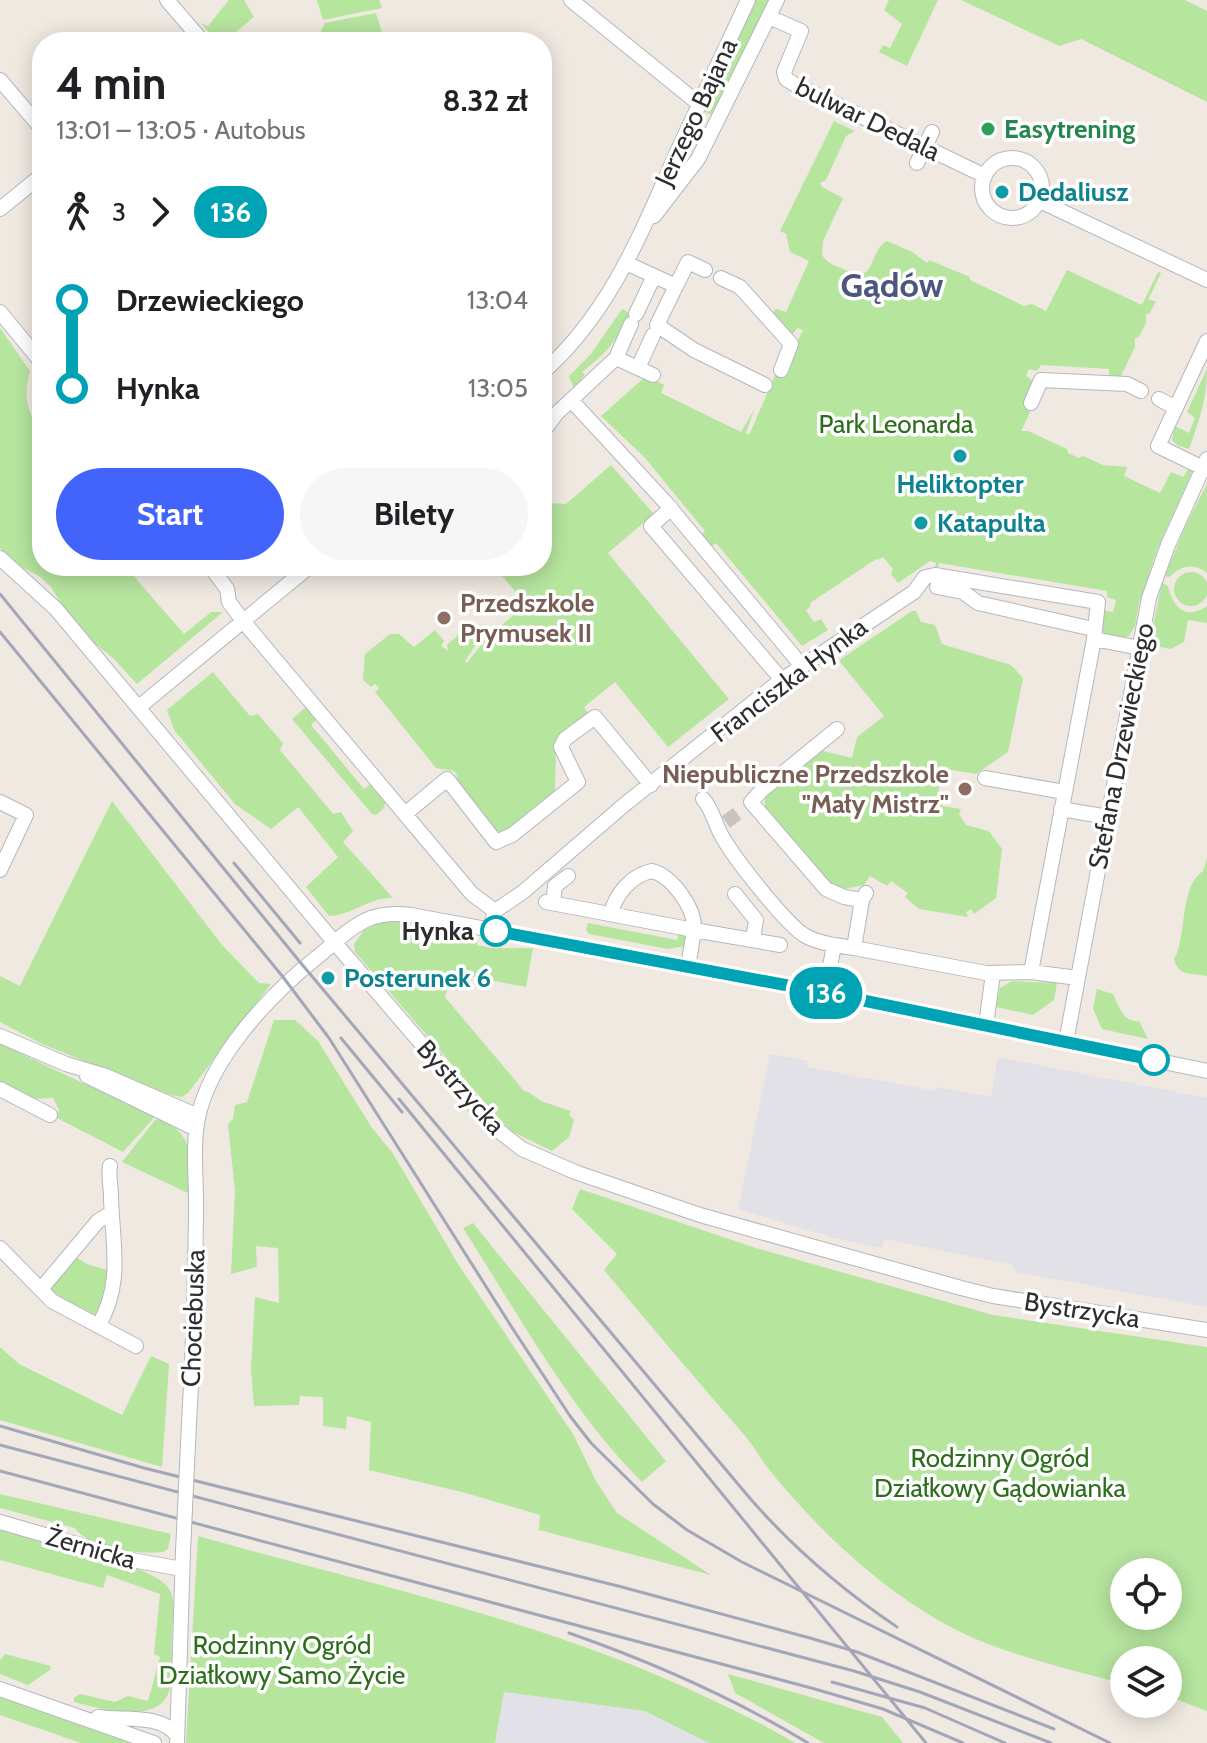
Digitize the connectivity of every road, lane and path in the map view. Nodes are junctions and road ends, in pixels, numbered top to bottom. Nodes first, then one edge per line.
1 (167, 0) edge
2 (571, 0) edge
3 (748, 0) edge
4 (777, 0) edge
5 (769, 17) junction
6 (194, 32) edge
7 (0, 80) edge
8 (699, 104) junction
9 (32, 117) edge
10 (932, 132) dead end
11 (925, 146) junction
12 (917, 163) dead end
13 (985, 176) junction
14 (32, 183) edge
15 (1040, 201) junction
16 (0, 209) edge
17 (645, 225) junction
18 (626, 263) junction
19 (705, 270) dead end
20 (654, 276) junction
21 (721, 278) dead end
22 (1207, 280) edge
23 (676, 286) junction
24 (0, 312) edge
25 (653, 335) dead end
26 (1207, 341) edge
27 (32, 347) edge
28 (616, 358) junction
29 (552, 363) edge
30 (638, 368) junction
31 (781, 370) dead end
32 (653, 375) dead end
33 (765, 385) dead end
34 (1141, 391) dead end
35 (1159, 399) dead end
36 (571, 400) junction
37 (1031, 403) dead end
38 (1176, 408) junction
39 (552, 419) edge
40 (1205, 464) edge
41 (671, 508) junction
42 (0, 558) edge
43 (217, 576) edge
44 (298, 576) edge
45 (945, 584) junction
46 (735, 586) junction
47 (717, 602) junction
48 (243, 621) junction
49 (1094, 634) junction
50 (1140, 648) junction
51 (802, 666) junction
52 (782, 680) junction
53 (139, 707) junction
54 (837, 729) dead end
55 (985, 778) dead end
56 (651, 785) junction
57 (1064, 792) junction
58 (703, 799) dead end
59 (0, 802) edge
60 (1061, 809) junction
61 (405, 814) junction
62 (1108, 817) junction
63 (0, 870) edge
64 (568, 876) dead end
65 (735, 894) dead end
66 (495, 911) junction
67 (611, 914) junction
68 (490, 930) junction
69 (694, 930) junction
70 (753, 940) junction
71 (335, 943) junction
72 (780, 945) dead end
73 (834, 945) junction
74 (854, 948) junction
75 (688, 967) junction
76 (1031, 972) junction
77 (993, 974) junction
78 (1078, 978) junction
79 (825, 993) junction
80 (986, 1025) junction
81 (0, 1036) edge
82 (1066, 1042) junction
83 (1207, 1071) edge
84 (0, 1089) edge
85 (50, 1115) dead end
86 (197, 1122) junction
87 (110, 1166) dead end
88 (111, 1213) junction
89 (0, 1248) edge
90 (41, 1289) junction
91 (98, 1326) junction
92 (1207, 1330) edge
93 (136, 1346) dead end
94 (0, 1522) edge
95 (182, 1569) junction
96 (179, 1688) junction
97 (0, 1689) edge
98 (65, 1711) junction
99 (151, 1720) junction
100 (177, 1739) edge
101 (157, 1743) edge

1 - 6 street
2 - 8 street
3 - 8 street, Jerzego Bajana
4 - 5 street, Jerzego Bajana
5 - 11 street, bulwar Dedala
5 - 17 street, Jerzego Bajana
7 - 9 street
8 - 17 street, Jerzego Bajana
10 - 11 street
11 - 12 street
11 - 13 street, bulwar Dedala
13 - 15 street
13 - 15 street
14 - 16 street
15 - 22 street
17 - 18 street, Jerzego Bajana
18 - 20 street
18 - 29 street, Jerzego Bajana
19 - 23 street
20 - 23 street
20 - 28 street
21 - 31 street
23 - 33 street
24 - 27 street
25 - 30 street
26 - 38 street
28 - 30 street
28 - 36 street
30 - 32 street
34 - 37 street
35 - 38 street
36 - 39 street
36 - 41 street
38 - 40 street
40 - 50 street, Stefana Drzewieckiego
41 - 46 street
41 - 47 street
42 - 53 street, Bystrzycka
43 - 48 street
44 - 48 street
45 - 49 street
45 - 49 street
45 - 51 street, Franciszka Hynka
46 - 47 street
46 - 51 street
47 - 52 street
48 - 53 street
48 - 61 street
49 - 50 street
49 - 57 street
50 - 62 street, Stefana Drzewieckiego
51 - 52 street, Franciszka Hynka
52 - 56 street, Franciszka Hynka
53 - 71 street, Bystrzycka
54 - 74 street
55 - 57 street
56 - 61 street
56 - 66 street, Franciszka Hynka
57 - 60 street
58 - 73 street
59 - 63 street
60 - 62 street
60 - 76 street
61 - 66 street
62 - 78 street, Stefana Drzewieckiego
64 - 67 street
65 - 70 street
66 - 68 street
67 - 69 street
67 - 69 street
68 - 71 street, Chociebuska
68 - 75 street, Chociebuska
69 - 70 street
69 - 75 street
70 - 72 street
71 - 86 street, Chociebuska
71 - 92 street, Bystrzycka
73 - 74 street
73 - 79 street
74 - 77 street
75 - 79 street, Chociebuska
76 - 77 street
76 - 78 street
77 - 80 street
78 - 82 street, Stefana Drzewieckiego
79 - 80 street, Chociebuska
80 - 82 street, Chociebuska
81 - 86 street
82 - 83 street, Chociebuska
84 - 85 street
86 - 95 street, Chociebuska, bridge
87 - 88 street
88 - 90 street
88 - 91 street
89 - 90 street
90 - 91 street
91 - 93 street
94 - 95 street, Żernicka
95 - 96 street, Chociebuska
96 - 99 street
96 - 100 street, Chociebuska
97 - 98 street
98 - 99 street
98 - 101 street
99 - 100 street
100 - 101 street

